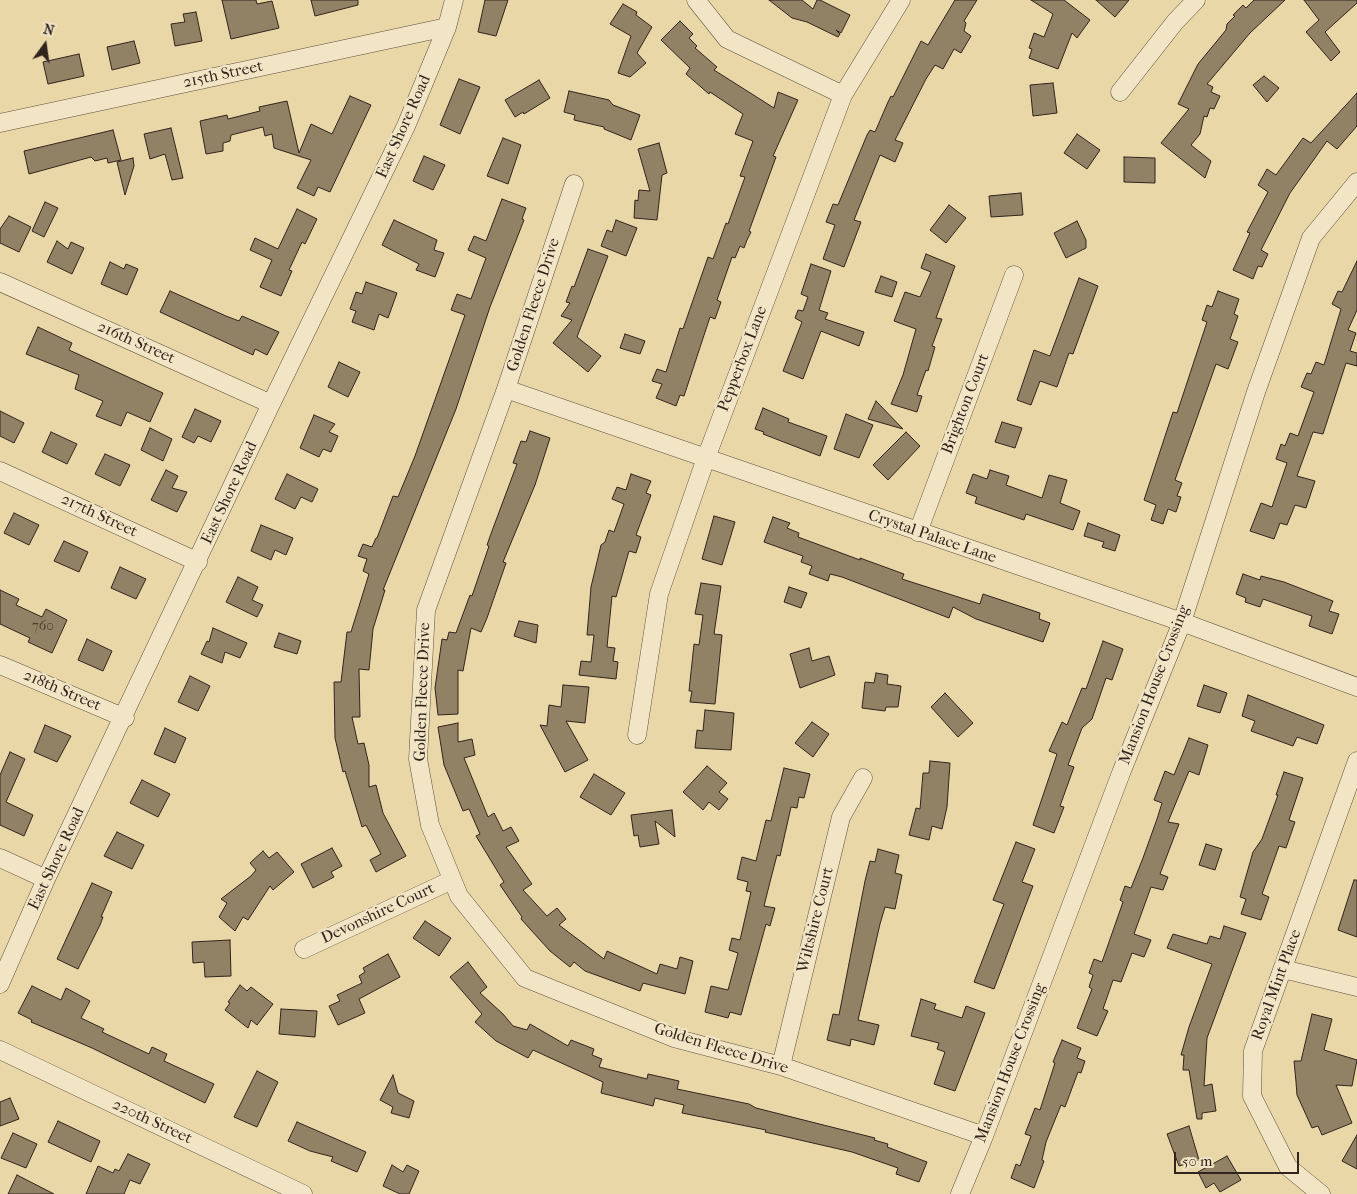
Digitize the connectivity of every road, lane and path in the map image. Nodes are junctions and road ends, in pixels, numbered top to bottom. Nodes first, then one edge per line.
1 (454, 0) edge
2 (696, 0) edge
3 (901, 0) edge
4 (1196, 0) edge
5 (447, 27) junction
6 (1120, 92) dead end
7 (843, 95) junction
8 (0, 123) edge
9 (1357, 182) edge
10 (574, 184) dead end
11 (1014, 275) dead end
12 (0, 282) edge
13 (506, 389) junction
14 (272, 404) junction
15 (706, 458) junction
16 (0, 471) edge
17 (918, 532) junction
18 (198, 562) junction
19 (1182, 622) junction
20 (0, 665) edge
21 (1357, 687) edge
22 (124, 718) junction
23 (637, 735) dead end
24 (1357, 761) edge
25 (863, 778) dead end
26 (0, 858) edge
27 (46, 879) junction
28 (452, 880) junction
29 (304, 949) dead end
30 (1283, 970) junction
31 (0, 984) edge
32 (1357, 987) edge
33 (0, 1050) edge
34 (781, 1066) junction
35 (984, 1136) junction
36 (303, 1194) edge
37 (960, 1194) edge
38 (1321, 1194) edge

1 - 5 street, East Shore Road
2 - 7 street
3 - 7 street, Pepperbox Lane
4 - 6 street
5 - 8 street, 215th Street
5 - 14 street, East Shore Road
7 - 15 street, Pepperbox Lane
9 - 19 street, Mansion House Crossing
10 - 13 street, Golden Fleece Drive
11 - 17 street, Brighton Court
12 - 14 street, 216th Street
13 - 15 street, Crystal Palace Lane
13 - 28 street, Golden Fleece Drive
14 - 18 street, East Shore Road
15 - 17 street, Crystal Palace Lane
15 - 23 street, Pepperbox Lane
16 - 18 street, 217th Street
17 - 19 street, Crystal Palace Lane
18 - 22 street, East Shore Road
19 - 21 street, Crystal Palace Lane
19 - 35 street, Mansion House Crossing
20 - 22 street, 218th Street
22 - 27 street, East Shore Road
24 - 30 street, Royal Mint Place
25 - 34 street, Wiltshire Court
26 - 27 street
27 - 31 street, East Shore Road
28 - 29 street, Devonshire Court
28 - 34 street, Golden Fleece Drive
30 - 32 street
30 - 38 street, Royal Mint Place
33 - 36 street, 220th Street
34 - 35 street, Golden Fleece Drive
35 - 37 street, Mansion House Crossing

